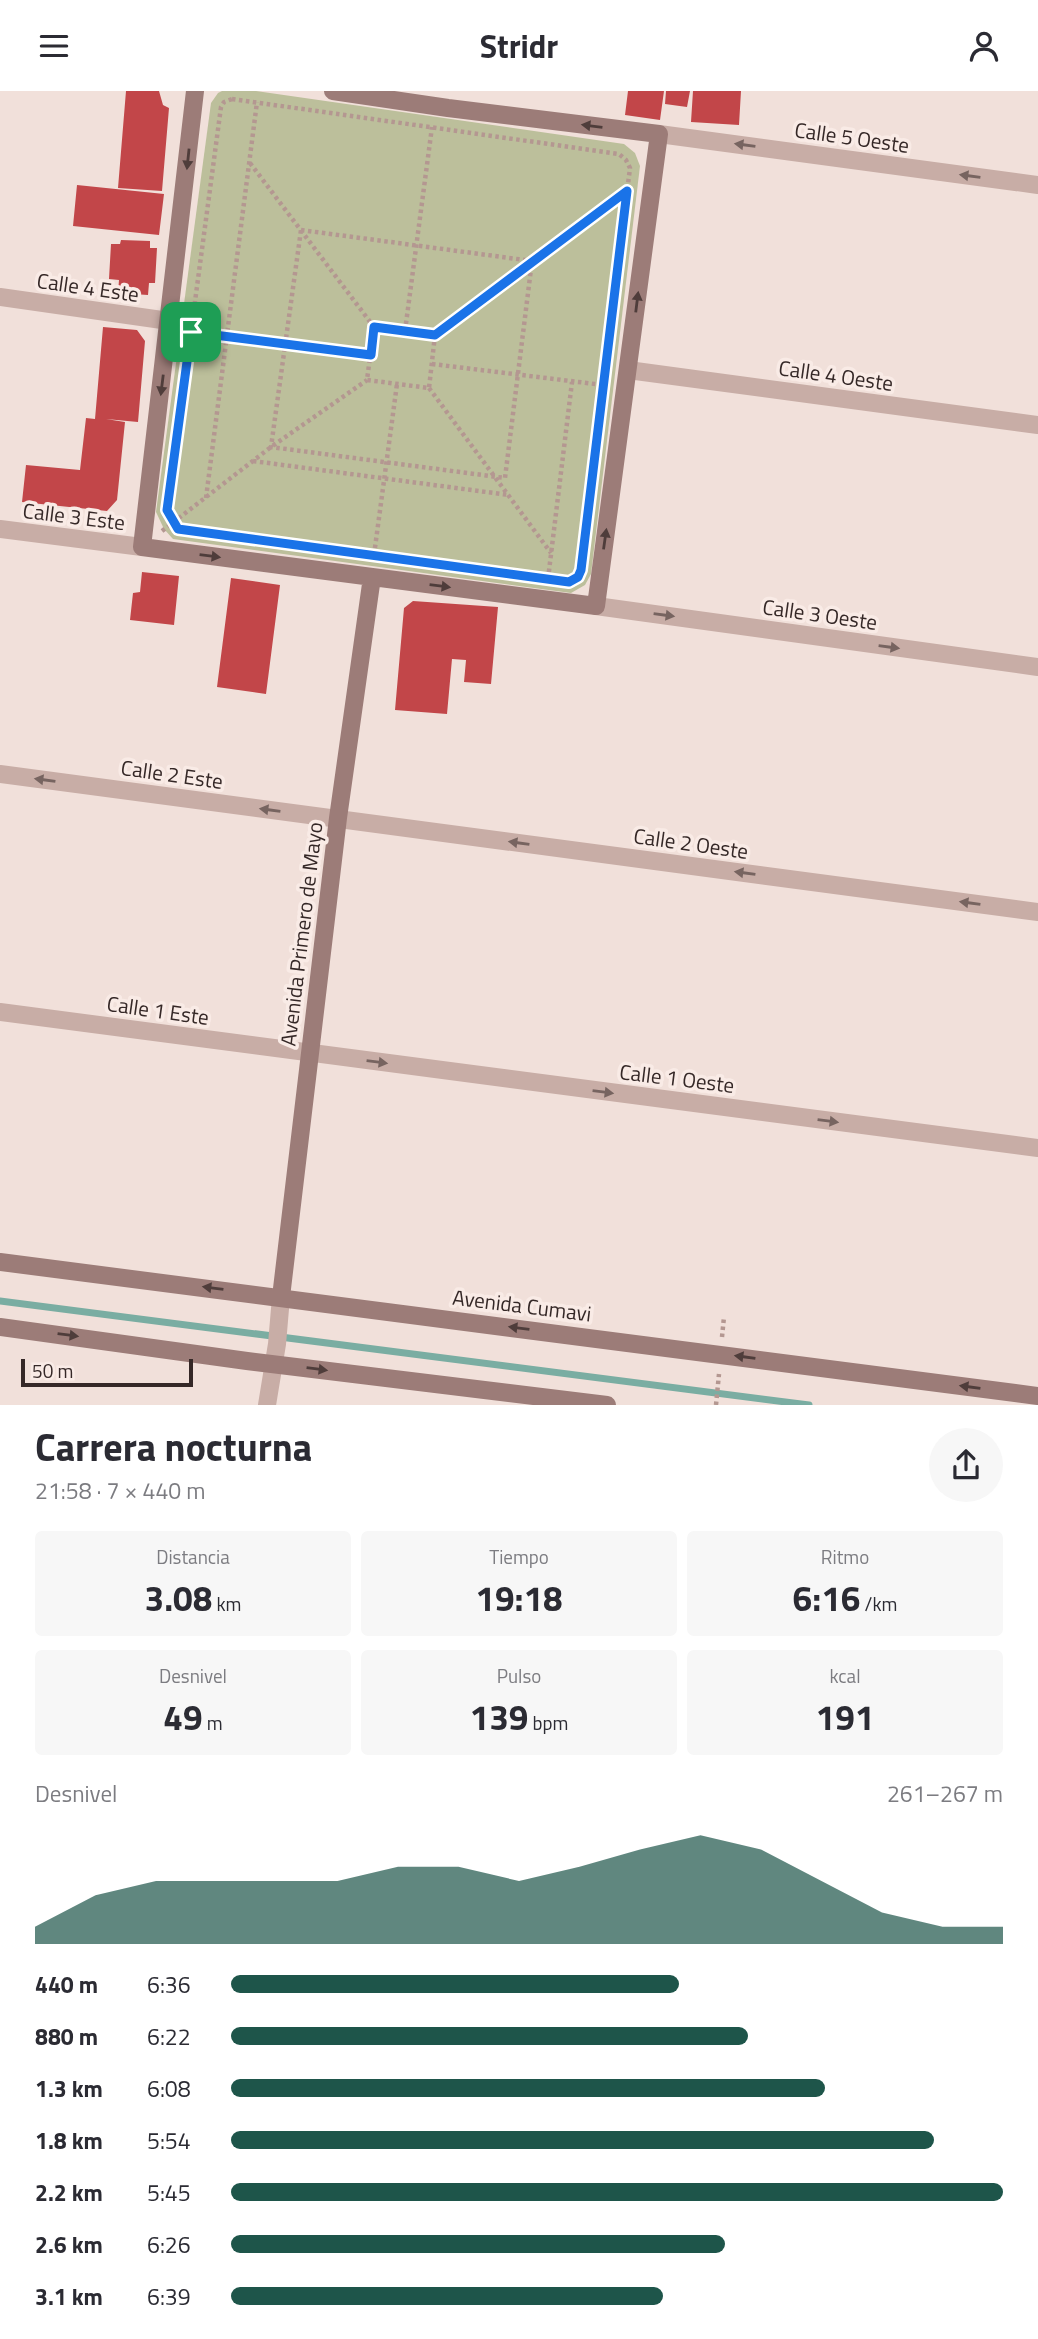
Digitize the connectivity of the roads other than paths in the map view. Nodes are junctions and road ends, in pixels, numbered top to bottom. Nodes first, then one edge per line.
1 (195, 91) edge
2 (333, 91) edge
3 (444, 102) edge
4 (659, 134) junction
5 (1038, 185) edge
6 (0, 297) edge
7 (169, 321) junction
8 (628, 370) junction
9 (1038, 425) edge
10 (0, 529) edge
11 (142, 547) junction
12 (372, 577) junction
13 (596, 606) junction
14 (1038, 667) edge
15 (0, 774) edge
16 (338, 818) junction
17 (1038, 912) edge
18 (0, 1012) edge
19 (309, 1053) junction
20 (1038, 1148) edge
21 (0, 1262) edge
22 (280, 1302) junction
23 (0, 1327) edge
24 (274, 1363) junction
25 (1038, 1396) edge
26 (267, 1405) edge
27 (607, 1405) edge

1 -> 7 street
2 - 3 street
4 -> 3 street
5 -> 4 street, Calle 5 Oeste
8 -> 4 street
6 - 7 street, Calle 4 Este
7 -> 11 street
8 - 9 street, Calle 4 Oeste
13 -> 8 street
10 - 11 street, Calle 3 Este
11 -> 12 street
12 -> 13 street
12 - 16 street, Avenida Primero de Mayo
13 -> 14 street, Calle 3 Oeste
16 -> 15 street, Calle 2 Este
17 -> 16 street, Calle 2 Oeste
16 - 19 street, Avenida Primero de Mayo
18 - 19 street, Calle 1 Este
19 -> 20 street, Calle 1 Oeste
19 - 22 street, Avenida Primero de Mayo
22 -> 21 street, Avenida Cumavi
22 - 24 street
25 -> 22 street, Avenida Cumavi
23 -> 24 street
24 - 26 street
24 -> 27 street

